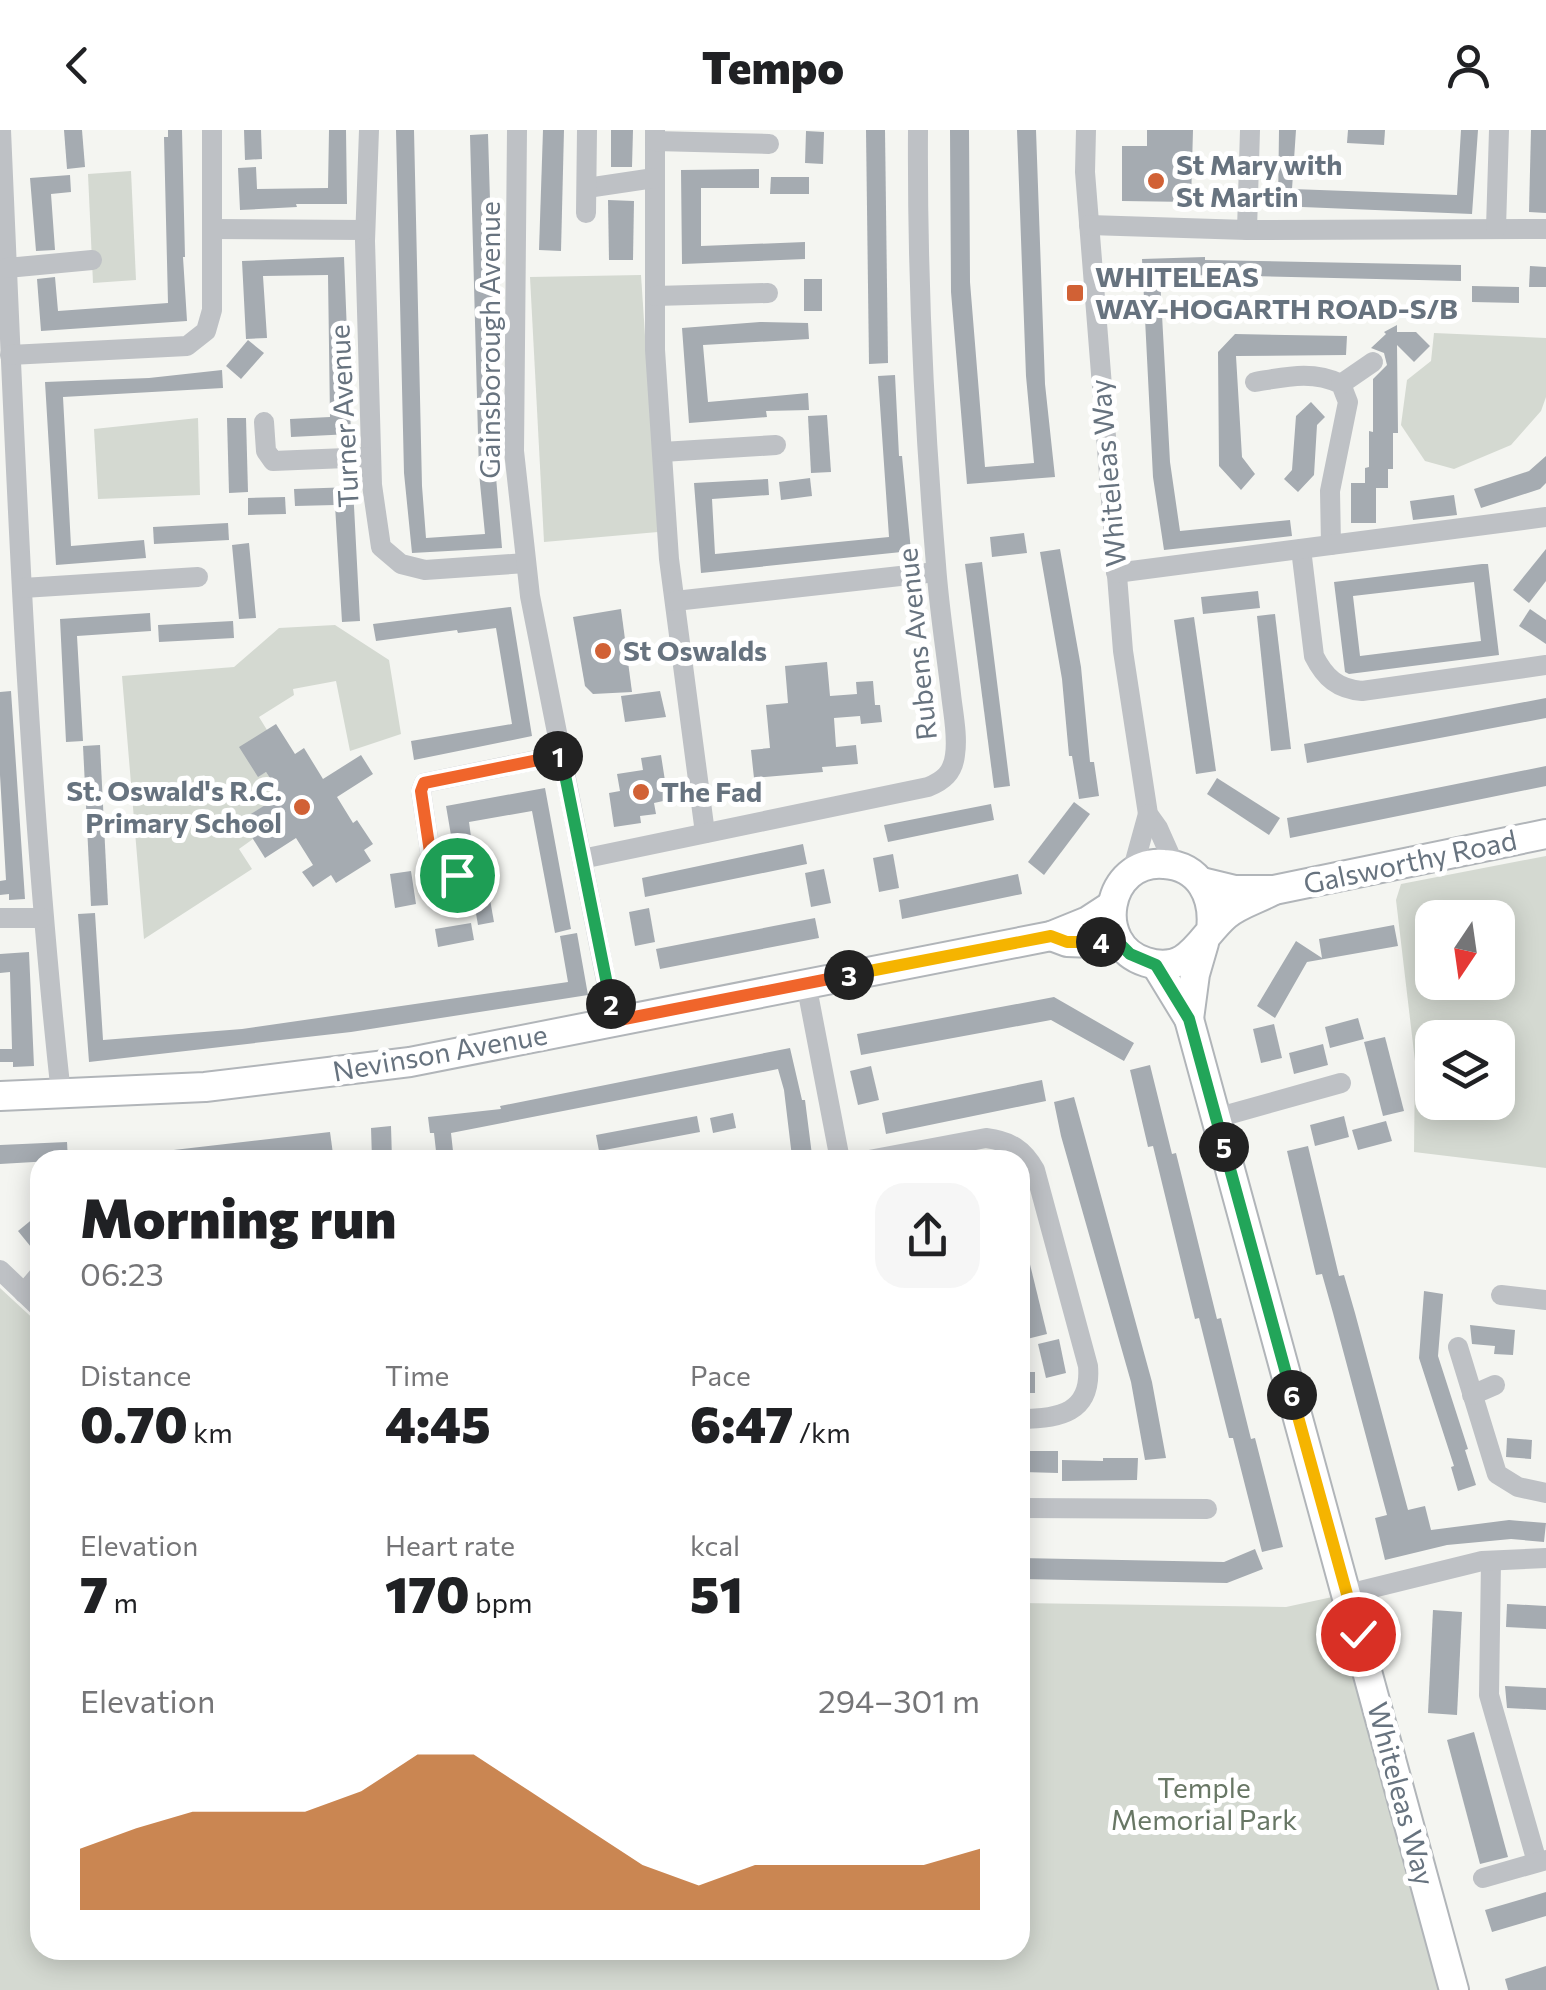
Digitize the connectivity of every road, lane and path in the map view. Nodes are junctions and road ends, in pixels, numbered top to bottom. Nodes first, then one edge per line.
1 (1, 130) edge
2 (212, 130) edge
3 (369, 130) edge
4 (517, 130) edge
5 (588, 130) edge
6 (918, 130) edge
7 (1086, 130) edge
8 (1250, 130) edge
9 (1498, 130) edge
10 (655, 136) edge
11 (769, 144) dead end
12 (654, 178) junction
13 (587, 188) junction
14 (586, 213) dead end
15 (1089, 226) junction
16 (1496, 228) junction
17 (212, 229) junction
18 (1546, 229) edge
19 (365, 230) junction
20 (1247, 230) junction
21 (4, 256) edge
22 (92, 260) dead end
23 (768, 292) dead end
24 (655, 296) junction
25 (10, 355) junction
26 (1373, 362) dead end
27 (1255, 382) dead end
28 (1341, 384) junction
29 (264, 422) dead end
30 (776, 445) dead end
31 (662, 452) junction
32 (371, 457) junction
33 (1546, 516) edge
34 (1331, 545) junction
35 (1301, 549) junction
36 (526, 562) junction
37 (936, 572) junction
38 (1116, 573) junction
39 (198, 578) dead end
40 (23, 588) junction
41 (675, 601) junction
42 (1546, 665) edge
43 (561, 755) junction
44 (1148, 814) junction
45 (705, 834) junction
46 (1546, 834) edge
47 (582, 859) junction
48 (1174, 864) junction
49 (1132, 872) junction
50 (457, 875) dead end
51 (1202, 882) junction
52 (1274, 890) junction
53 (1111, 906) junction
54 (0, 918) edge
55 (42, 918) junction
56 (1051, 936) junction
57 (1208, 936) junction
58 (1120, 944) junction
59 (1156, 965) junction
60 (806, 983) junction
61 (1189, 1019) junction
62 (614, 1021) junction
63 (1341, 1083) dead end
64 (61, 1094) junction
65 (0, 1096) edge
66 (1216, 1118) junction
67 (838, 1150) edge
68 (923, 1150) edge
69 (1020, 1150) edge
70 (1030, 1163) edge
71 (0, 1270) edge
72 (30, 1285) edge
73 (24, 1292) junction
74 (1500, 1295) dead end
75 (30, 1298) edge
76 (1546, 1300) edge
77 (1458, 1347) dead end
78 (1495, 1386) dead end
79 (1472, 1395) junction
80 (1030, 1419) edge
81 (1546, 1493) edge
82 (1030, 1508) edge
83 (1207, 1509) dead end
84 (1546, 1558) edge
85 (1491, 1561) junction
86 (1348, 1594) junction
87 (1541, 1861) edge
88 (1483, 1878) dead end
89 (1454, 1990) edge

1 - 21 street
2 - 17 street
3 - 19 street, Turner Avenue
4 - 36 street, Gainsborough Avenue
5 - 13 street
6 - 37 street, Rubens Avenue
7 - 15 street, Whiteleas Way
8 - 20 street
9 - 16 street
10 - 11 street
10 - 12 street
12 - 13 street
12 - 24 street
13 - 14 street
15 - 20 street
15 - 38 street, Whiteleas Way
16 - 18 street
16 - 20 street
17 - 19 street
17 - 25 street
19 - 32 street, Turner Avenue
21 - 22 street
21 - 25 street
23 - 24 street
24 - 31 street
25 - 40 street
26 - 28 street
27 - 28 street
28 - 34 street
29 - 32 street
30 - 31 street
31 - 41 street
32 - 36 street, Turner Avenue
33 - 34 street
34 - 35 street
35 - 38 street
35 - 42 street
36 - 43 street, Gainsborough Avenue
37 - 41 street
37 - 45 street, Rubens Avenue
38 - 44 street, Whiteleas Way
39 - 40 street
40 - 55 street
41 - 45 street
43 - 47 street, Gainsborough Avenue
43 - 50 street
44 - 48 street, Whiteleas Way
44 - 49 street, Whiteleas Way
45 - 47 street, Rubens Avenue
46 - 52 main road, Galsworthy Road
47 - 62 street, Gainsborough Avenue
48 - 49 main road
48 - 51 main road
49 - 53 main road
51 - 52 main road, Galsworthy Road
51 - 57 main road
52 - 57 main road, Galsworthy Road
53 - 56 main road, Nevinson Avenue
53 - 58 main road
54 - 55 street
55 - 64 street
56 - 58 main road, Nevinson Avenue
56 - 60 main road, Nevinson Avenue
57 - 59 main road
57 - 61 main road, Whiteleas Way
58 - 59 main road
59 - 61 main road, Whiteleas Way
60 - 62 main road, Nevinson Avenue
60 - 67 street
61 - 66 main road, Whiteleas Way
62 - 64 main road, Nevinson Avenue
63 - 66 street
64 - 65 main road, Nevinson Avenue
66 - 86 main road, Whiteleas Way
68 - 69 street
70 - 80 street
71 - 73 street
72 - 73 street
73 - 75 street
74 - 76 street
77 - 79 street
78 - 79 street
79 - 81 street
82 - 83 street
84 - 85 street
85 - 86 street
85 - 87 street
86 - 89 main road, Whiteleas Way
87 - 88 street

